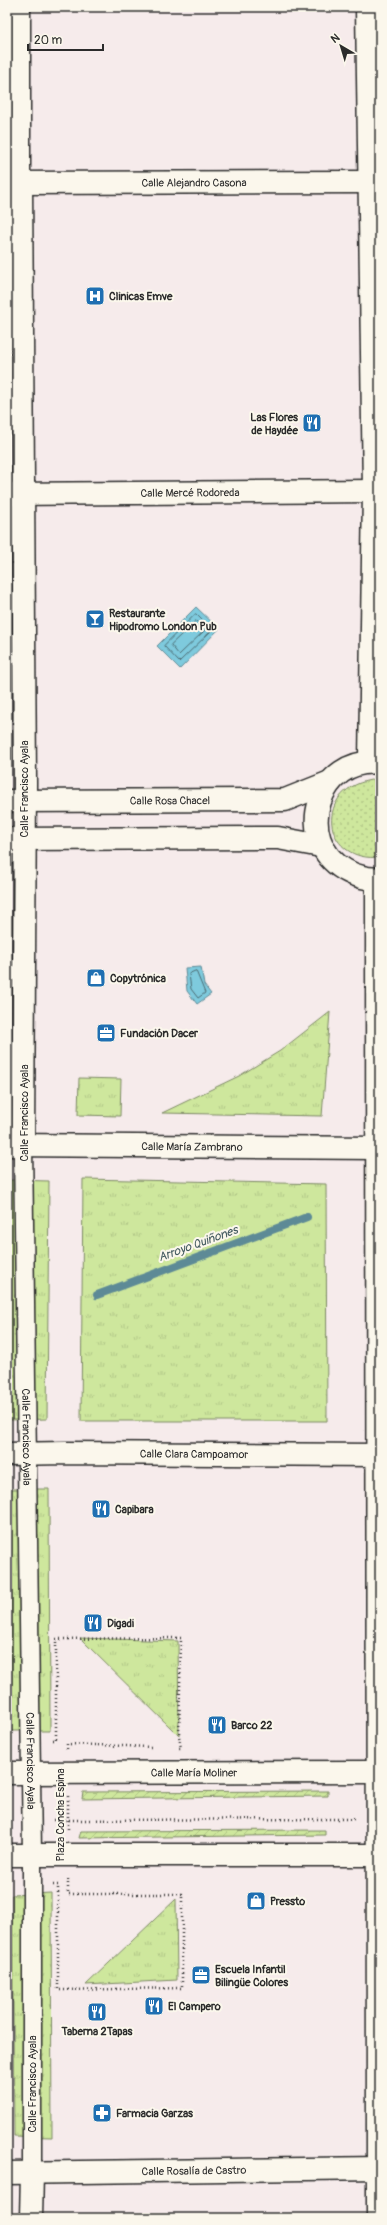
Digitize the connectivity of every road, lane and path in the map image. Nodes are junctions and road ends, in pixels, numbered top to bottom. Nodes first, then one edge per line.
1 (21, 7) edge
2 (367, 7) edge
3 (374, 182) edge
4 (14, 183) edge
5 (374, 491) junction
6 (14, 494) edge
7 (375, 763) edge
8 (330, 782) junction
9 (16, 801) edge
10 (16, 839) edge
11 (321, 846) junction
12 (379, 878) edge
13 (15, 1145) edge
14 (377, 1148) junction
15 (17, 1454) edge
16 (379, 1455) edge
17 (31, 1740) junction
18 (158, 1747) dead end
19 (173, 1747) dead end
20 (68, 1772) junction
21 (379, 1772) edge
22 (7, 1773) edge
23 (31, 1773) junction
24 (378, 1819) junction
25 (32, 1820) junction
26 (68, 1820) junction
27 (7, 1855) edge
28 (32, 1855) junction
29 (68, 1855) junction
30 (379, 1855) edge
31 (32, 1885) junction
32 (379, 2168) edge
33 (7, 2173) edge
34 (32, 2173) junction
35 (31, 2218) edge
36 (378, 2218) edge

1 - 4 street, Calle Francisco Ayala
2 - 3 street
3 - 4 street, Calle Alejandro Casona
3 - 5 street
4 - 6 street, Calle Francisco Ayala
5 - 6 street, Calle Mercé Rodoreda
5 - 7 street
6 - 9 street, Calle Francisco Ayala
7 - 8 street
8 - 9 street, Calle Rosa Chacel
8 - 11 street
9 - 10 street, Calle Francisco Ayala
10 - 11 street
10 - 13 street, Calle Francisco Ayala
11 - 12 street
12 - 14 street
13 - 14 street, Calle María Zambrano
13 - 15 street, Calle Francisco Ayala
14 - 16 street
15 - 16 street, Calle Clara Campoamor
15 - 17 street, Calle Francisco Ayala
16 - 21 street
17 - 19 path
17 - 23 street, Calle Francisco Ayala
18 - 20 path, Plaza Concha Espina
20 - 21 street, Calle María Moliner
20 - 23 street, Calle María Moliner
20 - 26 path, Plaza Concha Espina
21 - 24 street
22 - 23 street, Calle María Moliner
23 - 25 street, Calle Francisco Ayala
24 - 26 path
24 - 30 street
25 - 26 path
25 - 28 street, Calle Francisco Ayala
26 - 29 path, Plaza Concha Espina
27 - 28 street
28 - 29 street
28 - 31 street, Calle Francisco Ayala
29 - 30 street
29 - 31 path, Plaza Concha Espina
30 - 32 street
31 - 34 street, Calle Francisco Ayala
32 - 34 street, Calle Rosalía de Castro
32 - 36 street
33 - 34 street, Calle Rosalía de Castro
34 - 35 street, Calle Francisco Ayala

